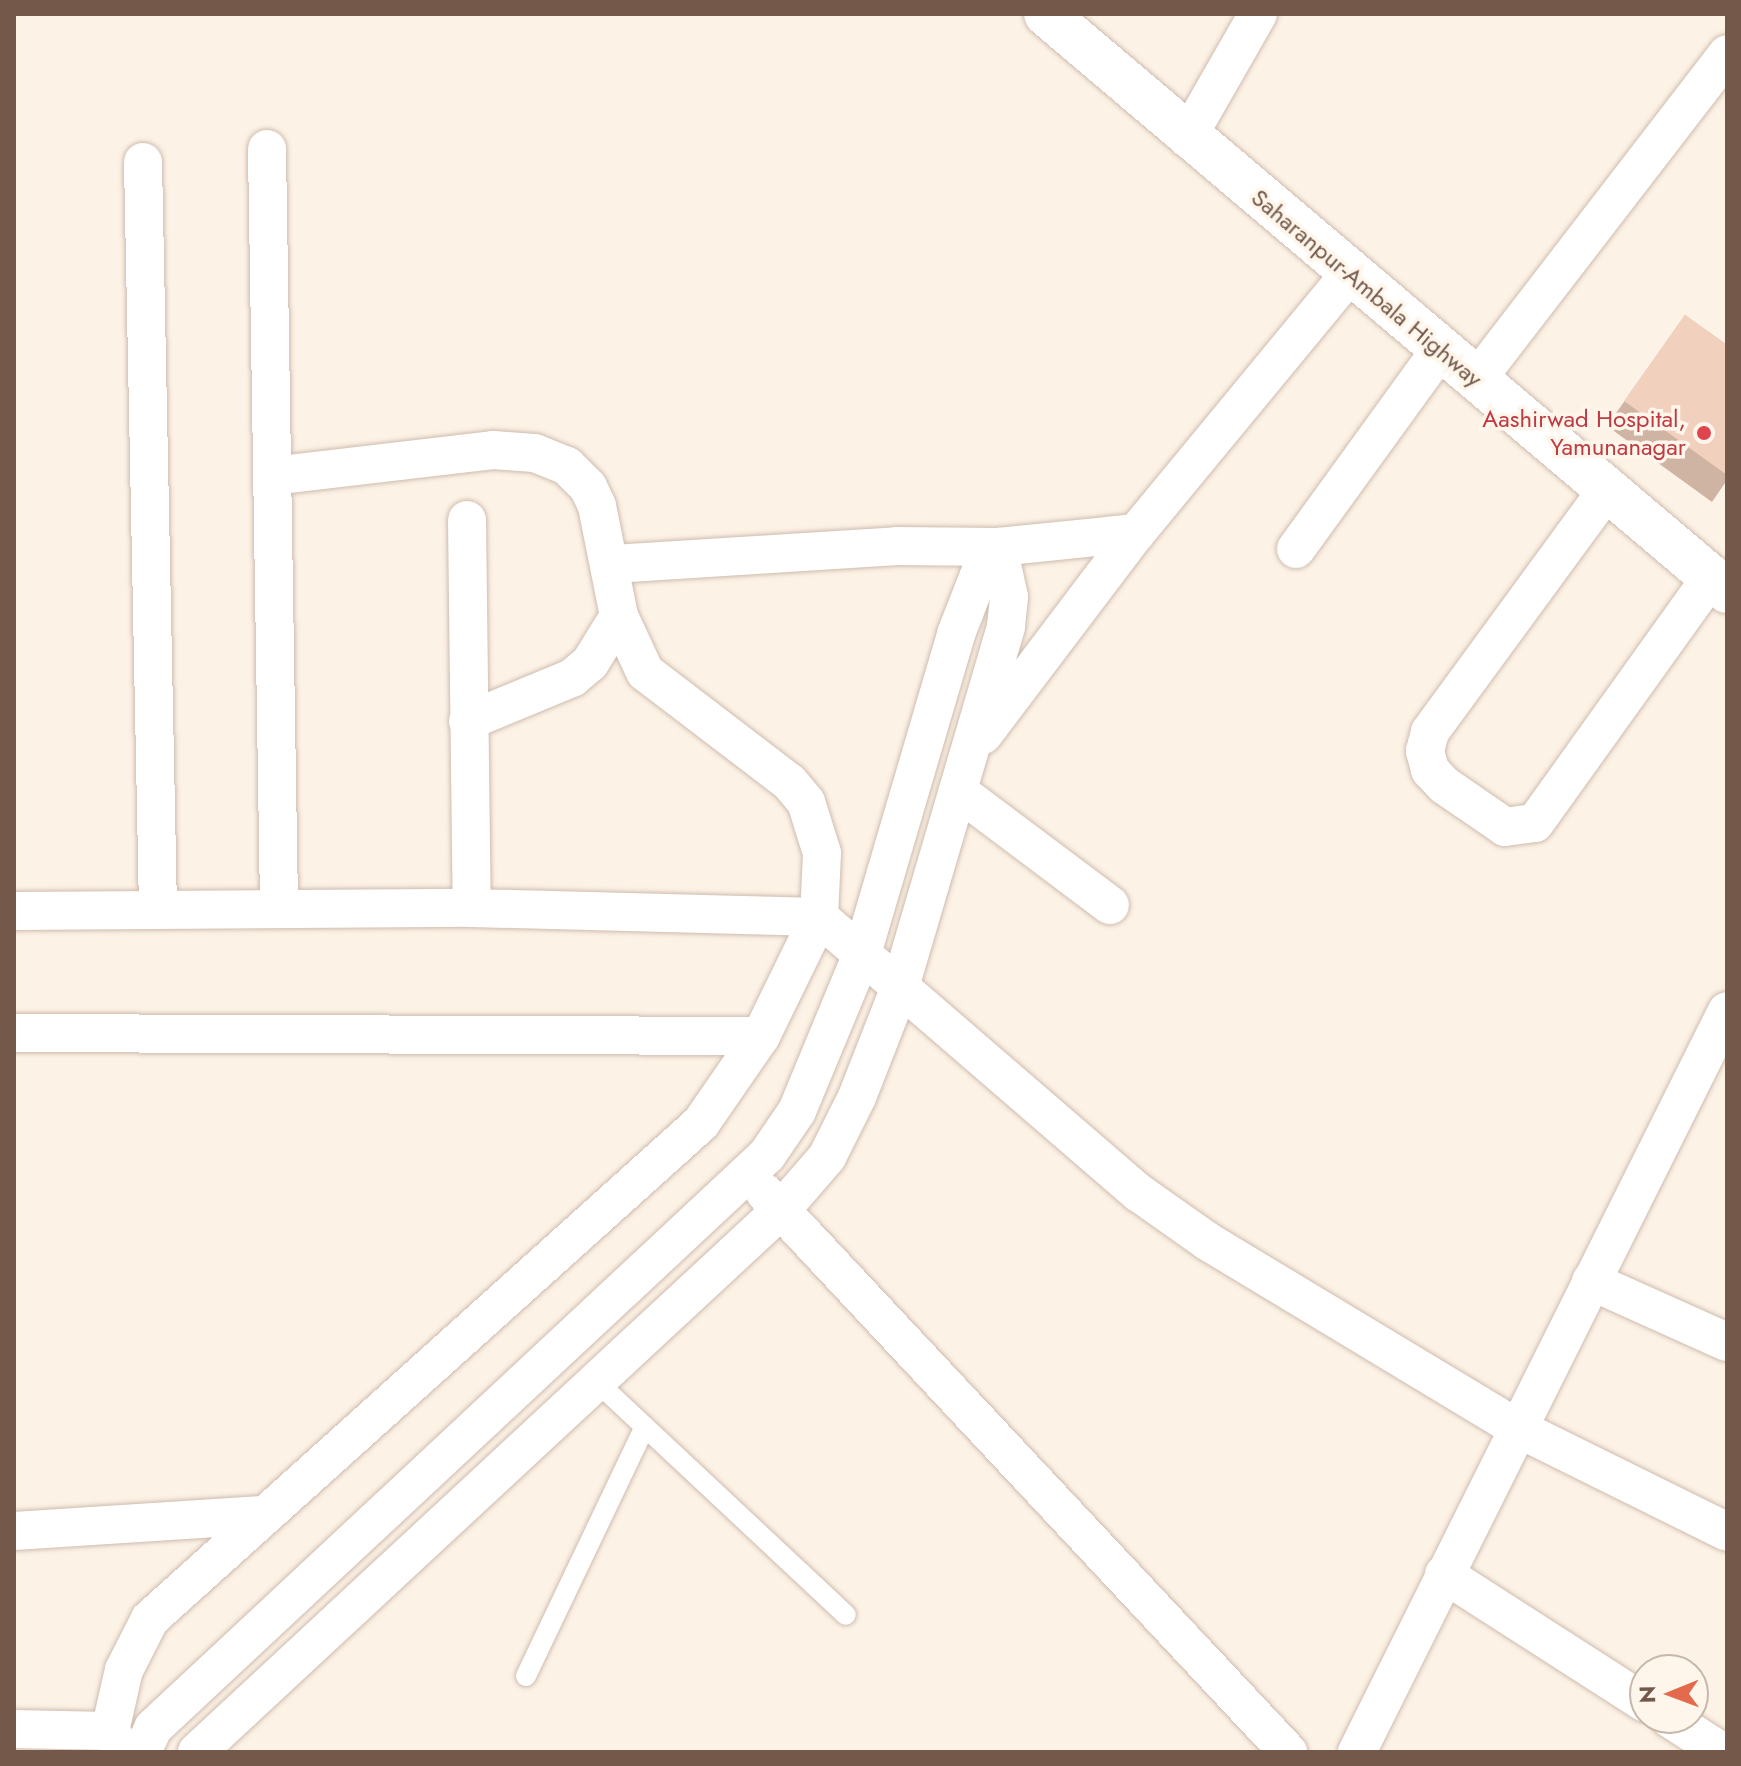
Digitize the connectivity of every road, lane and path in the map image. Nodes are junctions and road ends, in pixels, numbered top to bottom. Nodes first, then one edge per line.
1 (1046, 14) edge
2 (1258, 14) edge
3 (1727, 54) edge
4 (1187, 138) junction
5 (267, 149) dead end
6 (143, 162) dead end
7 (1350, 273) junction
8 (1440, 350) junction
9 (1477, 379) junction
10 (273, 476) junction
11 (1607, 490) junction
12 (467, 520) dead end
13 (1136, 533) junction
14 (998, 547) junction
15 (1296, 549) dead end
16 (613, 564) junction
17 (1719, 584) edge
18 (619, 616) junction
19 (468, 721) junction
20 (969, 754) junction
21 (958, 791) junction
22 (1110, 905) dead end
23 (279, 908) junction
24 (472, 908) junction
25 (158, 909) junction
26 (14, 911) edge
27 (819, 917) junction
28 (862, 954) junction
29 (900, 987) junction
30 (1727, 1011) edge
31 (14, 1033) edge
32 (761, 1036) junction
33 (746, 1175) junction
34 (782, 1209) junction
35 (1591, 1281) junction
36 (1727, 1342) edge
37 (596, 1381) junction
38 (645, 1427) junction
39 (1517, 1428) junction
40 (262, 1515) junction
41 (14, 1531) edge
42 (1727, 1532) edge
43 (1444, 1574) junction
44 (846, 1615) dead end
45 (526, 1676) dead end
46 (1629, 1693) edge
47 (14, 1729) edge
48 (1694, 1734) edge
49 (117, 1742) edge
50 (142, 1752) edge
51 (197, 1752) edge
52 (1288, 1752) edge
53 (1357, 1752) edge
54 (1722, 1752) edge

1 - 4 main road, Saharanpur-Ambala Highway
2 - 4 street
3 - 9 street
4 - 7 main road, Saharanpur-Ambala Highway
5 - 10 street
6 - 25 street
7 - 8 main road, Saharanpur-Ambala Highway
7 - 13 street
8 - 9 main road, Saharanpur-Ambala Highway
8 - 15 street
9 - 11 main road, Saharanpur-Ambala Highway
10 - 16 street
10 - 23 street
11 - 17 main road, Saharanpur-Ambala Highway
11 - 17 street
12 - 19 street
13 - 14 street
13 - 20 street
14 - 16 street
14 - 20 street
14 - 28 street
16 - 18 street
18 - 19 street
18 - 27 street
19 - 24 street
20 - 21 street
21 - 22 street
21 - 29 street
23 - 24 street
23 - 25 street
24 - 27 street
25 - 26 street
27 - 28 street
27 - 32 street
28 - 29 street
28 - 33 street
29 - 34 street
29 - 39 street
30 - 35 street
31 - 32 street
32 - 40 street
33 - 34 street
33 - 50 street
34 - 37 street
34 - 52 street
35 - 36 street
35 - 39 street
37 - 38 lane
37 - 51 street
38 - 44 lane
38 - 45 lane
39 - 42 street
39 - 43 street
40 - 41 street
40 - 49 street
43 - 46 street
43 - 53 street
47 - 49 street
48 - 54 street

